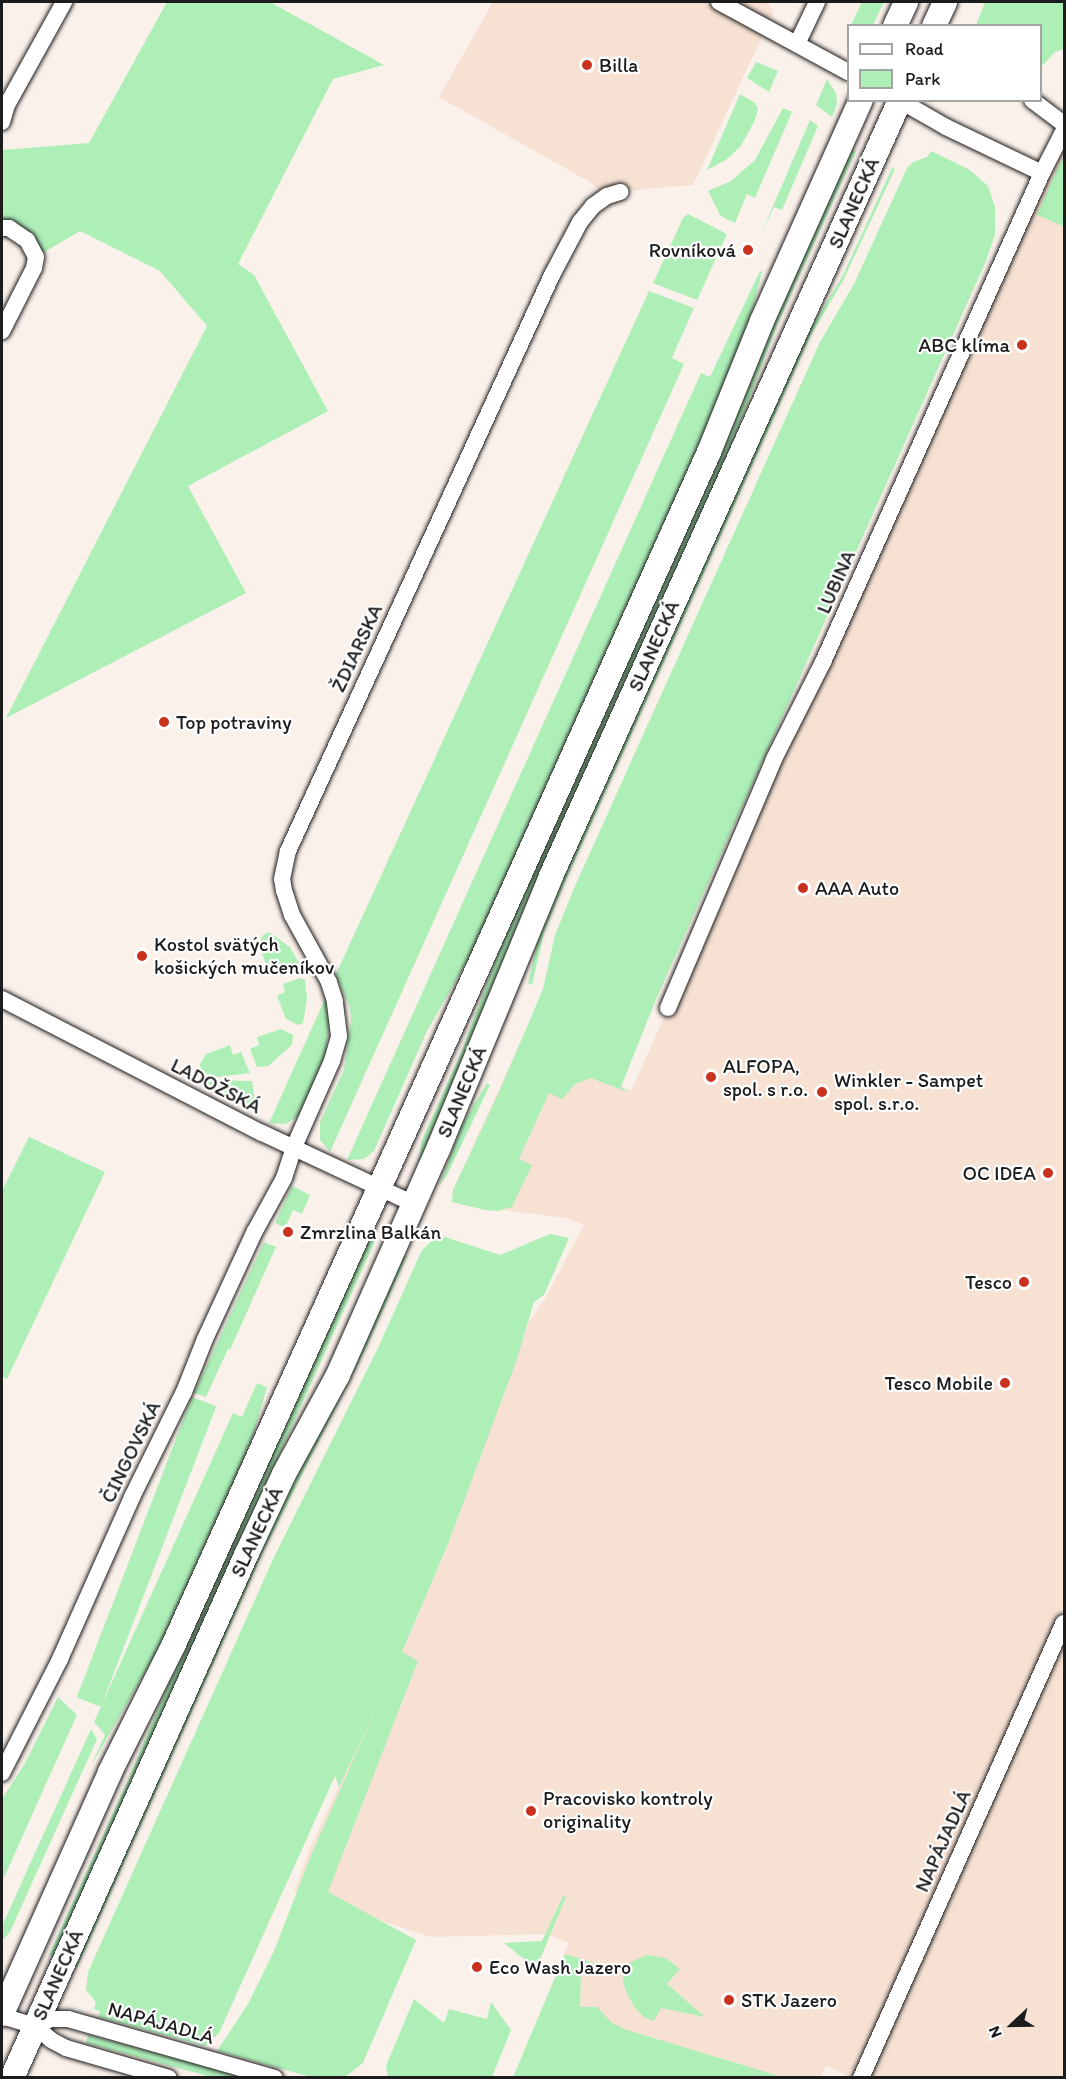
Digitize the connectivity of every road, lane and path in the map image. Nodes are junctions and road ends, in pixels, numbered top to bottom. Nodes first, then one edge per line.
1 (64, 2) edge
2 (719, 2) edge
3 (818, 2) edge
4 (906, 2) edge
5 (945, 2) edge
6 (896, 24) edge
7 (935, 24) edge
8 (797, 44) junction
9 (847, 71) edge
10 (860, 102) edge
11 (900, 102) edge
12 (902, 102) edge
13 (1035, 102) edge
14 (2, 122) edge
15 (1065, 124) edge
16 (1065, 130) edge
17 (1042, 173) junction
18 (620, 192) dead end
19 (2, 228) edge
20 (2, 331) edge
21 (2, 999) edge
22 (668, 1008) dead end
23 (294, 1148) junction
24 (378, 1188) junction
25 (414, 1204) junction
26 (1065, 1623) edge
27 (2, 1773) edge
28 (2, 2015) edge
29 (35, 2026) junction
30 (12, 2078) edge
31 (169, 2078) edge
32 (275, 2078) edge
33 (861, 2078) edge

1 - 14 street
2 - 8 street
3 - 8 street
4 - 6 main road
5 - 7 main road
8 - 9 street
10 - 24 main road, SLANECKÁ
11 - 25 main road, SLANECKÁ
12 - 17 street
13 - 15 street
16 - 17 street, LUBINA
17 - 22 street, LUBINA
18 - 23 street, ŽDIARSKA
19 - 20 street
21 - 23 street, LADOŽSKÁ
23 - 24 street, LADOŽSKÁ
23 - 27 street, ČINGOVSKÁ
24 - 25 street, LADOŽSKÁ
24 - 28 main road, SLANECKÁ
25 - 29 main road, SLANECKÁ
26 - 33 street, NAPÁJADLÁ
28 - 29 street
29 - 30 main road, SLANECKÁ
29 - 31 street
29 - 32 street, NAPÁJADLÁ

